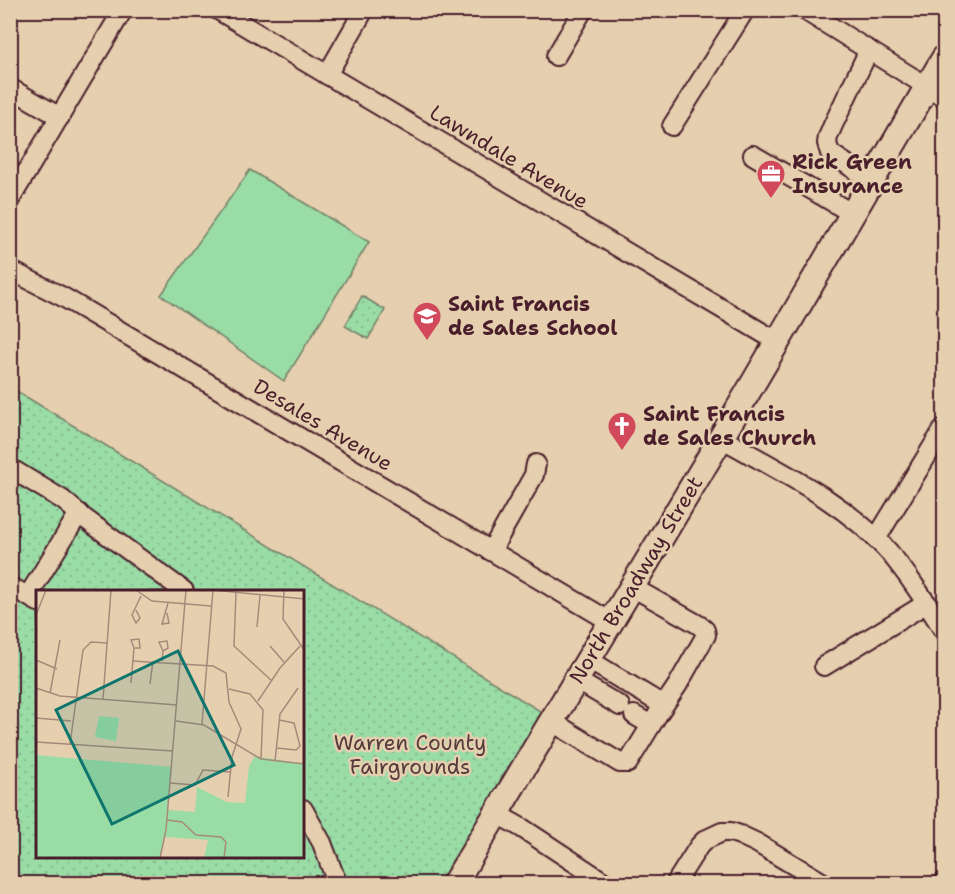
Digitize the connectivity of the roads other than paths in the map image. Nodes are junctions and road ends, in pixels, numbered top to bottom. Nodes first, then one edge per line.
1 (123, 10) edge
2 (218, 10) edge
3 (364, 10) edge
4 (583, 10) edge
5 (745, 10) edge
6 (815, 13) edge
7 (869, 50) junction
8 (556, 56) dead end
9 (945, 58) edge
10 (327, 75) junction
11 (10, 88) edge
12 (936, 92) edge
13 (60, 117) junction
14 (672, 126) dead end
15 (753, 155) dead end
16 (872, 181) junction
17 (10, 200) edge
18 (853, 214) junction
19 (10, 270) edge
20 (778, 342) junction
21 (945, 428) edge
22 (721, 438) junction
23 (536, 464) dead end
24 (10, 468) edge
25 (79, 513) junction
26 (876, 539) junction
27 (491, 551) junction
28 (10, 586) edge
29 (632, 587) junction
30 (38, 590) edge
31 (183, 590) edge
32 (33, 599) edge
33 (927, 603) junction
34 (611, 622) junction
35 (945, 631) edge
36 (589, 660) junction
37 (824, 666) dead end
38 (576, 680) junction
39 (655, 719) junction
40 (551, 721) junction
41 (304, 811) edge
42 (497, 814) junction
43 (335, 884) edge
44 (454, 884) edge
45 (607, 884) edge
46 (675, 884) edge
47 (825, 884) edge

1 - 13 street
2 - 10 street, Lawndale Avenue
3 - 10 street
4 - 8 street
5 - 14 street
6 - 7 street
7 - 12 street
7 - 16 street
9 - 12 main road, North Broadway Street
10 - 20 street, Lawndale Avenue
11 - 13 street
12 - 16 main road, North Broadway Street
13 - 17 street
15 - 18 street
16 - 18 main road, North Broadway Street
18 - 20 main road, North Broadway Street
19 - 27 street, Desales Avenue
20 - 22 main road, North Broadway Street
21 - 26 street
22 - 26 street
22 - 29 main road, North Broadway Street
23 - 27 street
24 - 25 street
25 - 30 street
25 - 31 street
26 - 33 street
27 - 34 street, Desales Avenue
28 - 32 street
29 - 34 main road, North Broadway Street
29 - 39 street
33 - 35 street
33 - 37 street
34 - 36 main road, North Broadway Street
36 - 38 main road, North Broadway Street
36 - 39 street
38 - 39 street
38 - 40 main road, North Broadway Street
39 - 40 street
40 - 42 main road, North Broadway Street
41 - 43 street
42 - 44 main road, North Broadway Street
42 - 45 street
46 - 47 street

